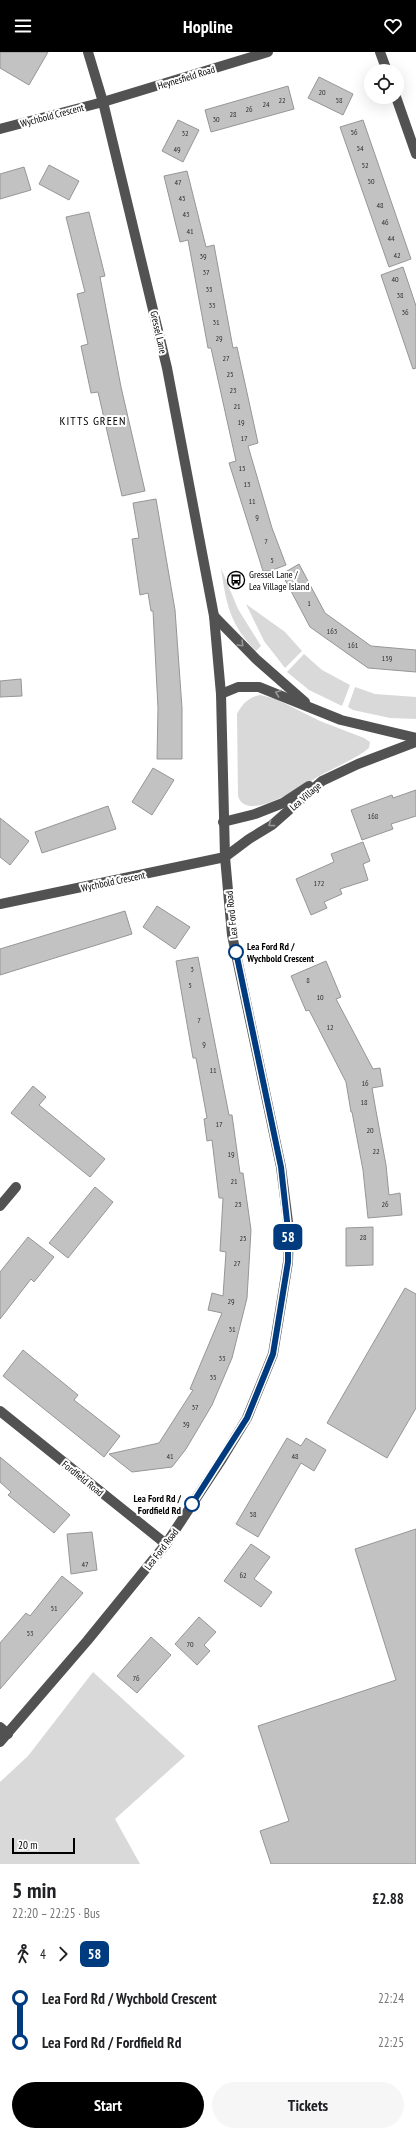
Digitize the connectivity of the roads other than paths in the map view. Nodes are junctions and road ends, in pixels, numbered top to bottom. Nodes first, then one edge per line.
1 (88, 52) edge
2 (268, 52) edge
3 (380, 52) edge
4 (384, 64) edge
5 (103, 102) junction
6 (398, 104) edge
7 (0, 129) edge
8 (416, 154) edge
9 (214, 616) junction
10 (221, 694) junction
11 (313, 709) junction
12 (416, 738) edge
13 (416, 742) edge
14 (322, 781) junction
15 (224, 822) junction
16 (225, 857) junction
17 (0, 904) edge
18 (16, 1187) dead end
19 (0, 1206) edge
20 (0, 1411) edge
21 (166, 1544) junction
22 (4, 1731) edge
23 (0, 1742) edge

1 - 5 street, Gressel Lane
2 - 5 street, Heynesfield Road
3 - 4 street
5 - 7 street, Wychbold Crescent
5 - 9 street, Gressel Lane
6 - 8 street
9 - 10 street, Lea Ford Road
9 -> 11 street
11 -> 10 street
10 - 15 street, Lea Ford Road
11 - 12 street
13 - 14 street, Lea Village
14 - 15 street
14 -> 16 street, Lea Village
15 - 16 street, Lea Ford Road
16 - 17 street, Wychbold Crescent
16 - 21 street, Lea Ford Road
18 - 19 street
20 - 21 street, Fordfield Road
21 - 22 street, Lea Ford Road
22 - 23 street, Lea Ford Road

